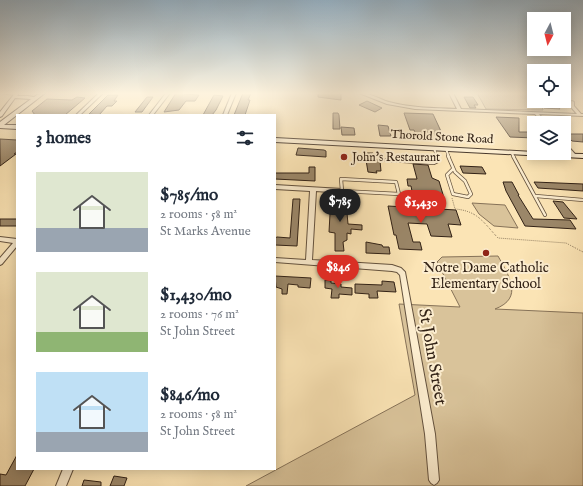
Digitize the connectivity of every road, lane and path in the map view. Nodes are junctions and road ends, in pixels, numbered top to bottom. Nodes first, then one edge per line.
1 (13, 116) edge
2 (0, 126) edge
3 (16, 127) edge
4 (276, 140) edge
5 (434, 148) junction
6 (446, 149) junction
7 (511, 152) junction
8 (573, 155) joint
9 (583, 156) edge
10 (386, 160) dead end
11 (453, 169) junction
12 (276, 187) edge
13 (313, 190) junction
14 (342, 191) junction
15 (453, 194) junction
16 (536, 196) junction
17 (583, 200) edge
18 (545, 215) dead end
19 (0, 239) edge
20 (16, 241) edge
21 (16, 242) edge
22 (583, 252) edge
23 (276, 260) edge
24 (0, 262) edge
25 (309, 262) junction
26 (68, 470) edge
27 (434, 480) dead end
28 (61, 486) edge

1 - 2 main road
2 - 3 main road
4 - 5 main road, Thorold Stone Road
5 - 6 main road, Thorold Stone Road
5 - 10 lane
6 - 7 main road, Thorold Stone Road
6 - 11 lane
7 - 8 main road, Thorold Stone Road
7 - 16 lane
8 - 9 main road, Thorold Stone Road
11 - 15 lane
11 - 15 lane
12 - 13 street
13 - 14 street
13 - 25 street
14 - 14 lane
15 - 22 path
16 - 17 lane
16 - 18 lane
19 - 20 street
21 - 24 street
23 - 25 street, St John Street
25 - 27 street, St John Street
26 - 28 street

